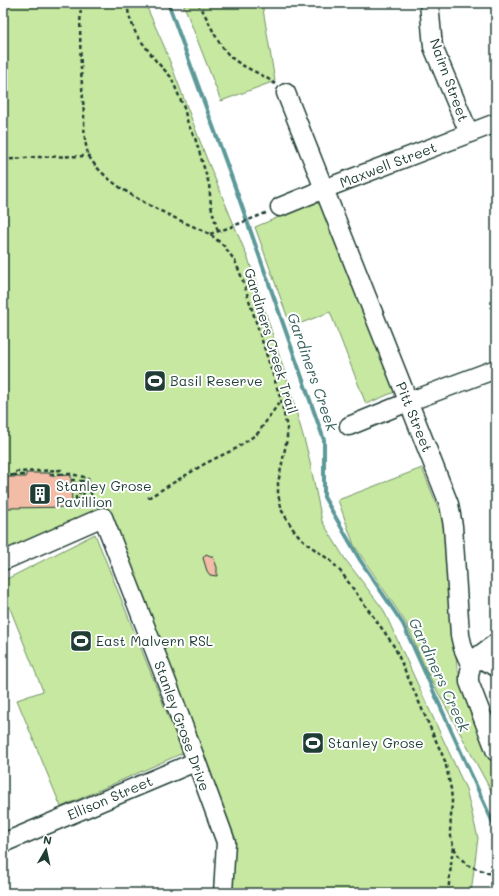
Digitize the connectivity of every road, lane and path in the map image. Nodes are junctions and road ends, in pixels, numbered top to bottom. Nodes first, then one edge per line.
1 (81, 3) edge
2 (127, 3) edge
3 (198, 3) edge
4 (429, 3) edge
5 (286, 93) joint
6 (496, 123) edge
7 (469, 133) junction
8 (90, 156) junction
9 (3, 160) edge
10 (324, 189) junction
11 (274, 210) joint
12 (218, 232) junction
13 (210, 234) junction
14 (496, 369) edge
15 (281, 400) junction
16 (408, 402) junction
17 (349, 426) dead end
18 (50, 474) dead end
19 (61, 474) junction
20 (13, 475) junction
21 (26, 475) dead end
22 (3, 477) edge
23 (71, 480) dead end
24 (7, 481) dead end
25 (148, 498) dead end
26 (3, 499) edge
27 (83, 503) junction
28 (80, 509) dead end
29 (3, 561) edge
30 (496, 643) edge
31 (474, 662) junction
32 (496, 668) edge
33 (496, 752) edge
34 (195, 762) junction
35 (3, 843) edge
36 (454, 845) junction
37 (496, 876) edge
38 (223, 893) edge
39 (448, 893) edge

1 - 8 path, Gardiners Creek Trail
2 - 12 path
3 - 5 path
4 - 7 street, Nairn Street
5 - 10 street, Pitt Street
6 - 7 street, Maxwell Street
7 - 10 street, Maxwell Street
8 - 9 path
8 - 13 path, Gardiners Creek Trail
10 - 11 street, Maxwell Street
10 - 16 street, Pitt Street
11 - 12 path
12 - 13 path
13 - 15 path, Gardiners Creek Trail
14 - 16 street
15 - 25 path
15 - 36 path, Gardiners Creek Trail
16 - 17 street
16 - 31 street, Pitt Street
18 - 19 path
19 - 20 path
19 - 27 path
20 - 21 path
20 - 22 path
23 - 27 path
24 - 26 path
27 - 28 path
29 - 34 street, Stanley Grose Drive
30 - 31 street
31 - 32 street
31 - 33 street, Pitt Street
34 - 35 street, Ellison Street
34 - 38 street, Stanley Grose Drive
36 - 37 path, Gardiners Creek Trail
36 - 39 path

